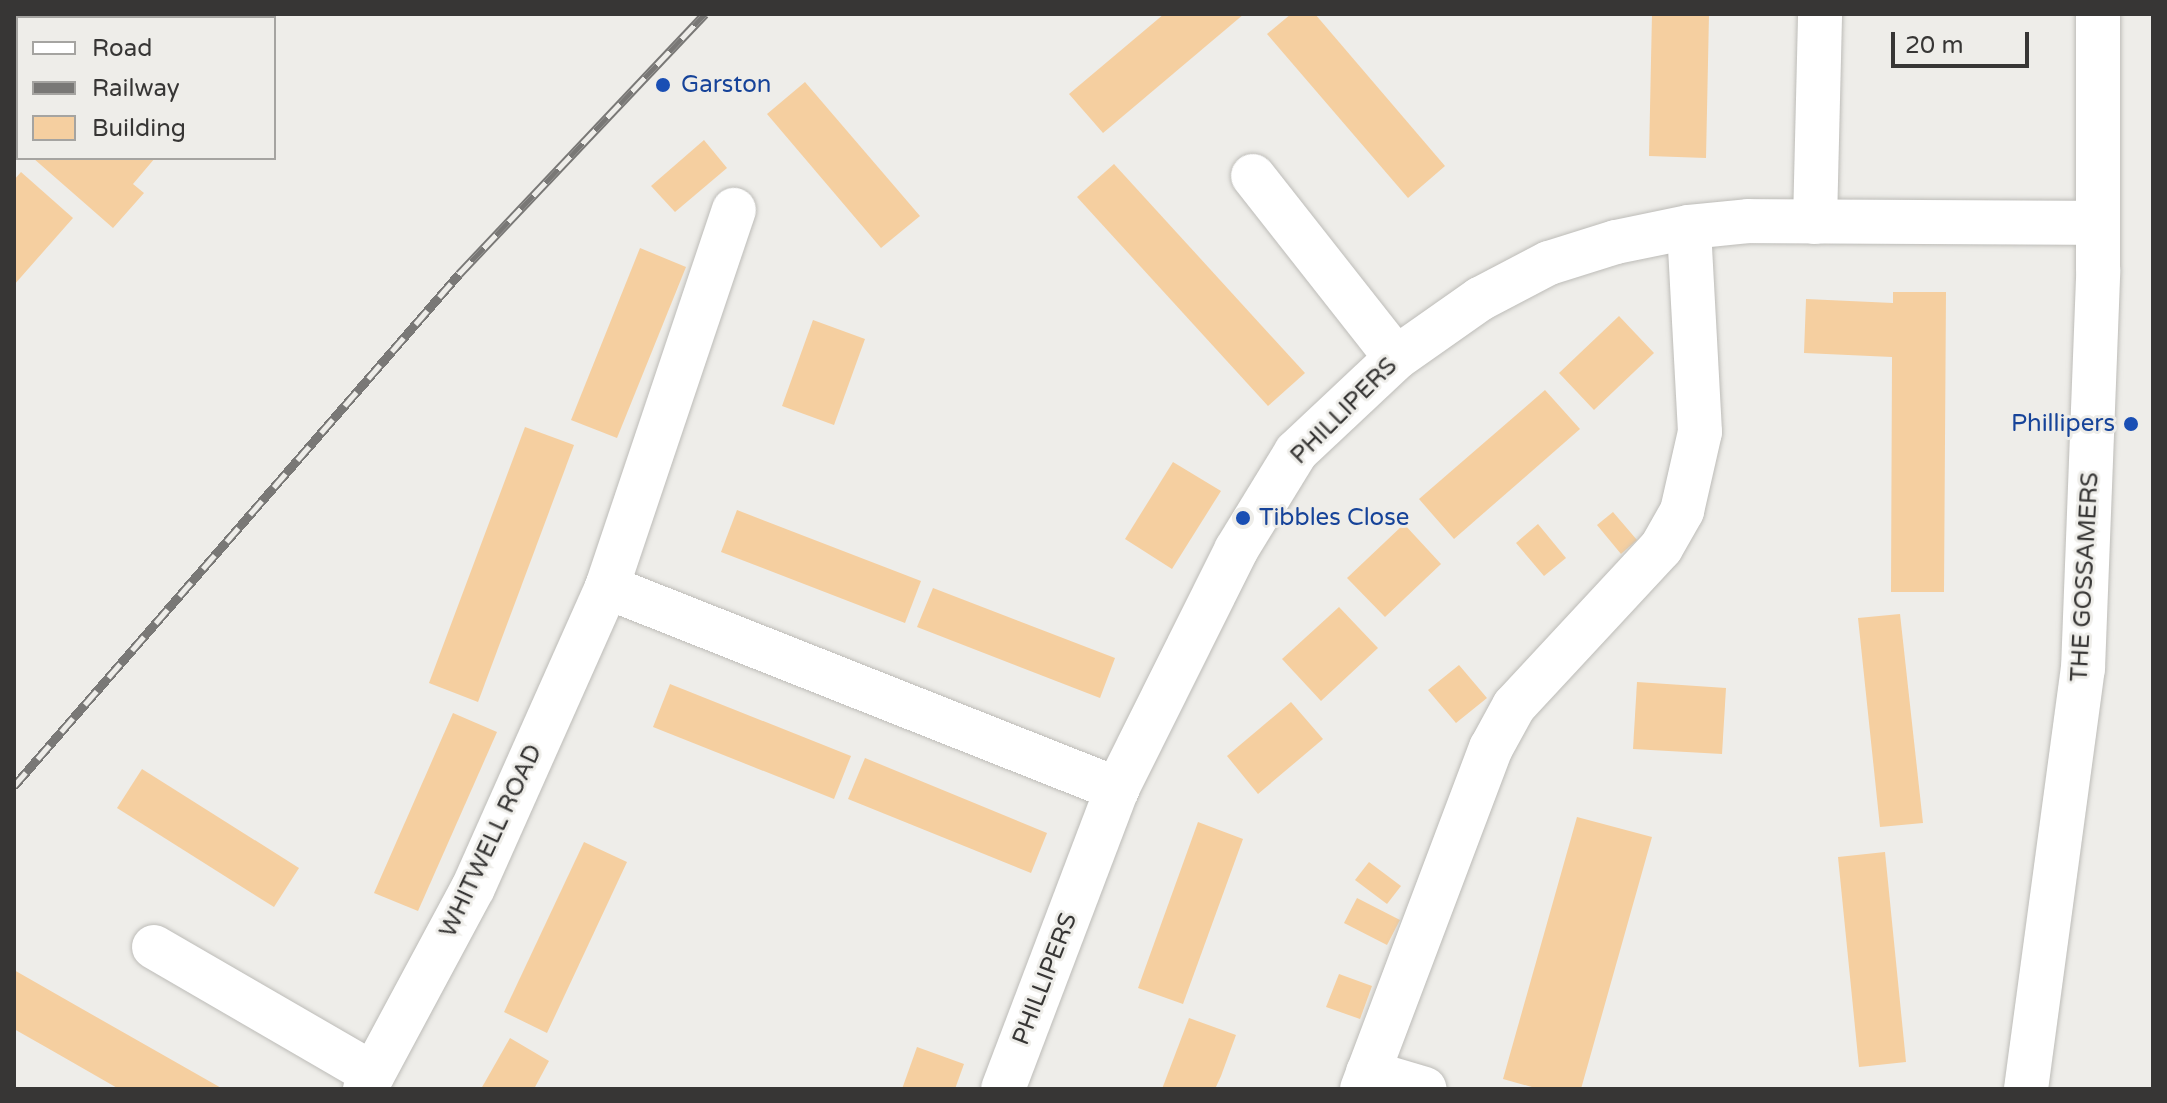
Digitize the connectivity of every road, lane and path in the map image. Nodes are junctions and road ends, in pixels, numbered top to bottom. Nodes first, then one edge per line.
1 (1820, 14) edge
2 (2098, 14) edge
3 (1253, 176) dead end
4 (734, 210) dead end
5 (1815, 222) junction
6 (2098, 223) junction
7 (1689, 227) junction
8 (1396, 358) junction
9 (607, 587) junction
10 (1117, 789) junction
11 (154, 947) dead end
12 (1365, 1080) edge
13 (369, 1082) edge
14 (1003, 1089) edge
15 (1425, 1089) edge
16 (2026, 1089) edge

1 - 5 street
2 - 6 street, THE GOSSAMERS
3 - 8 street
4 - 9 street, WHITWELL ROAD
5 - 6 street, PHILLIPERS
5 - 7 street, PHILLIPERS
6 - 16 street, THE GOSSAMERS
7 - 8 street, PHILLIPERS
7 - 12 street
8 - 10 street, PHILLIPERS
9 - 10 street
9 - 13 street, WHITWELL ROAD
10 - 14 street, PHILLIPERS
11 - 13 street
12 - 15 street

